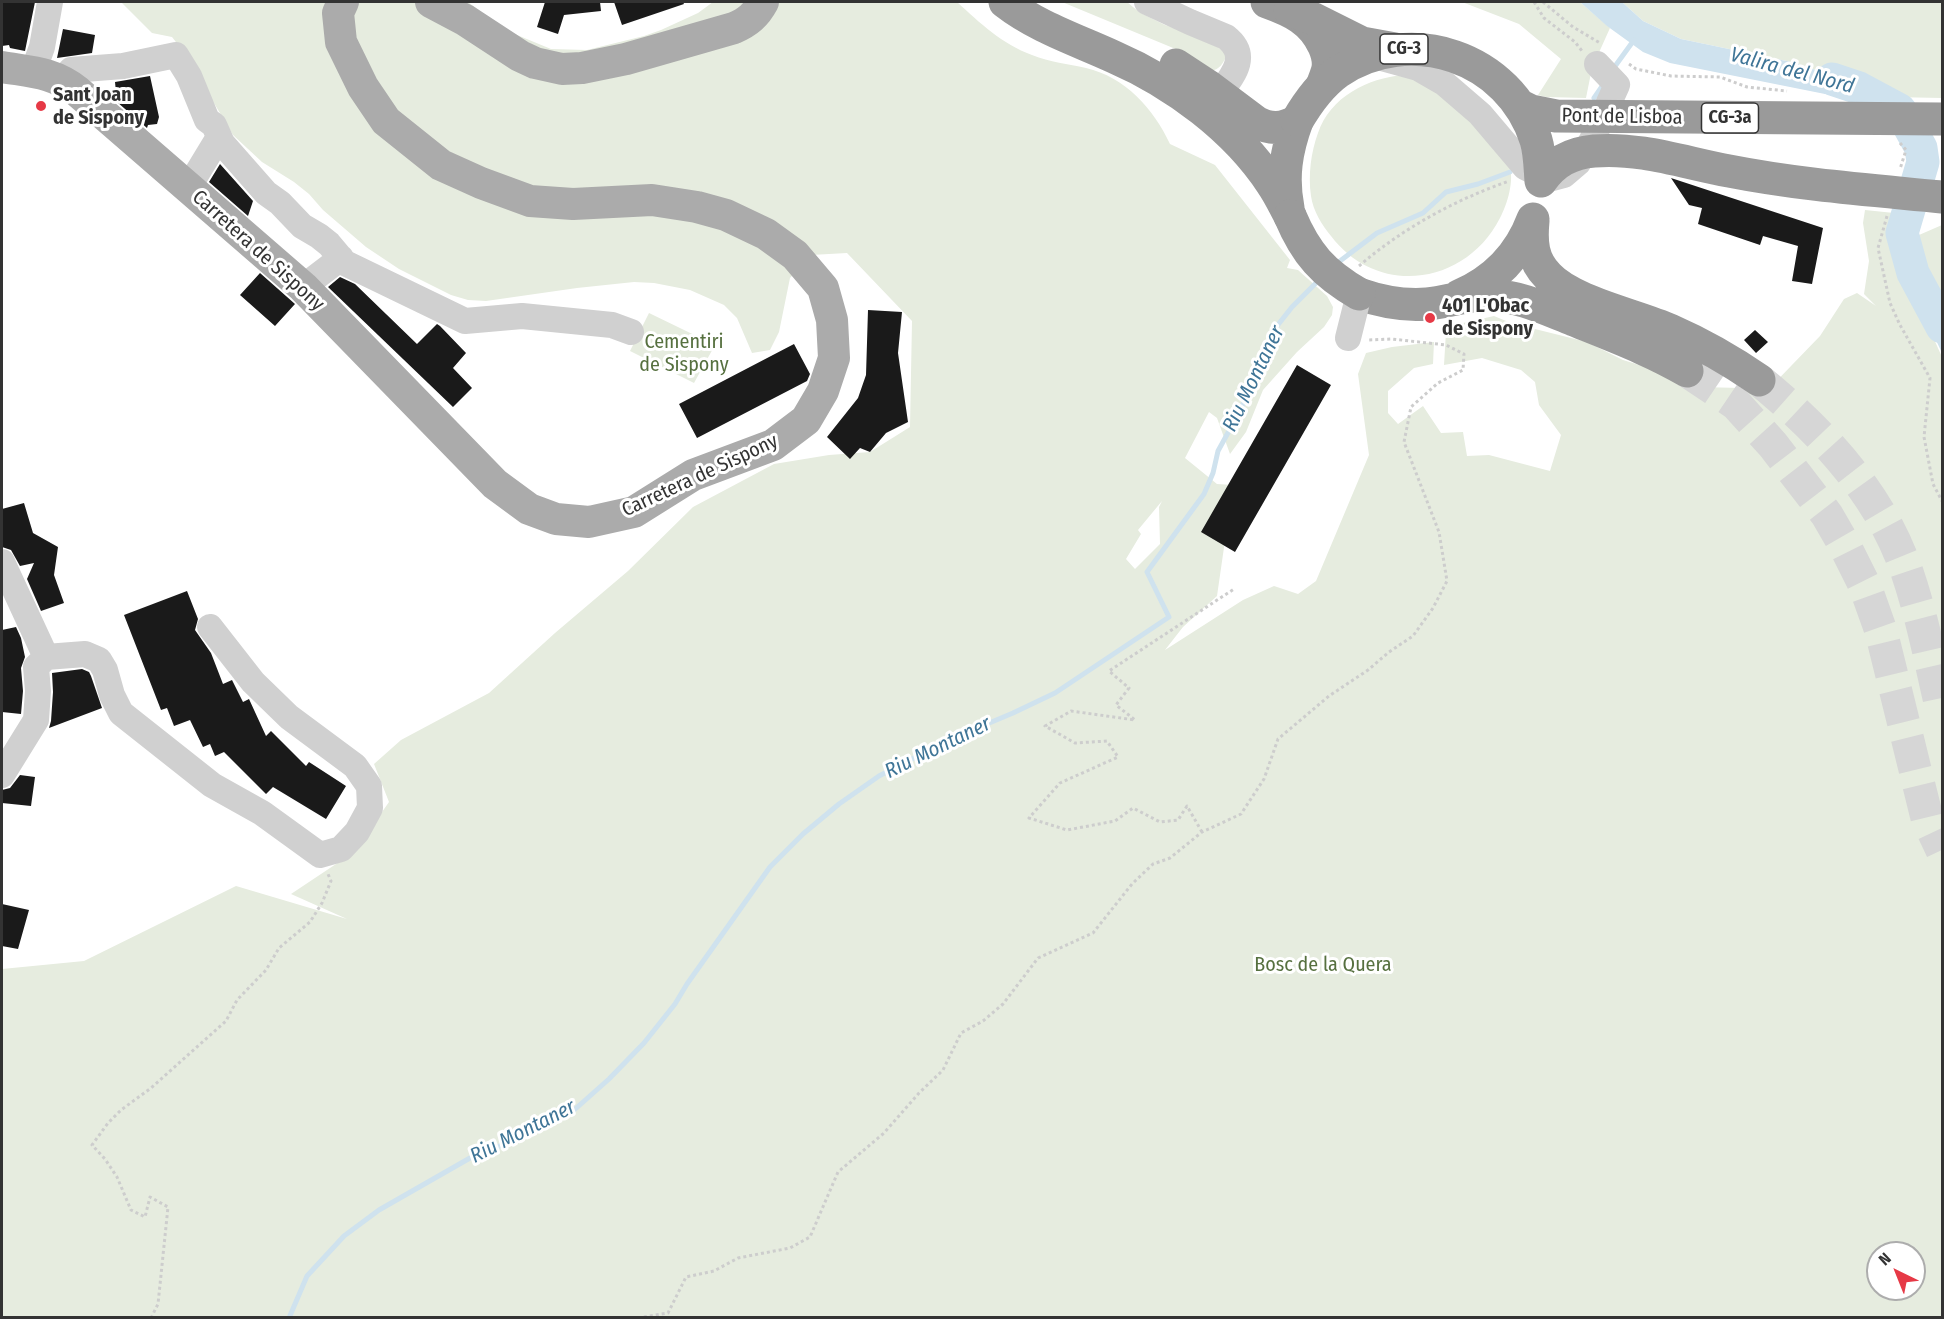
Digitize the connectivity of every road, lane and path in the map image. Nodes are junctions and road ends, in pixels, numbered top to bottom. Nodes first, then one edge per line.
1 (50, 2) edge
2 (343, 2) edge
3 (431, 2) edge
4 (763, 2) edge
5 (1148, 2) edge
6 (1534, 2) edge
7 (1544, 2) edge
8 (1019, 4) edge
9 (1277, 4) edge
10 (1397, 49) junction
11 (1601, 55) junction
12 (2, 68) edge
13 (33, 72) junction
14 (63, 81) junction
15 (1322, 86) junction
16 (1220, 94) junction
17 (1519, 105) junction
18 (1942, 119) edge
19 (1297, 121) junction
20 (1237, 124) junction
21 (219, 137) junction
22 (1533, 174) junction
23 (188, 188) junction
24 (1942, 197) edge
25 (1290, 216) junction
26 (1533, 221) junction
27 (341, 258) junction
28 (1356, 282) junction
29 (303, 287) junction
30 (1452, 299) junction
31 (1890, 303) dead end
32 (631, 332) dead end
33 (1355, 338) joint
34 (1688, 371) tunnel mouth
35 (1759, 380) tunnel mouth
36 (1942, 501) edge
37 (2, 562) edge
38 (1234, 589) dead end
39 (210, 627) dead end
40 (46, 657) junction
41 (2, 773) edge
42 (1202, 832) junction
43 (320, 855) junction
44 (152, 1317) edge
45 (638, 1317) edge

1 - 13 street
2 - 29 main road, Carretera de Sispony
3 - 4 main road
5 - 16 street
6 - 11 path
7 - 11 path
8 - 16 highway, CG-3
8 - 20 highway, CG-3
9 - 10 highway, bridge
9 - 15 highway, bridge
9 - 22 street
10 - 15 highway, CG-3, bridge
10 - 17 highway, CG-3, bridge
11 - 22 street
12 - 13 main road, Carretera de Sispony
13 - 14 main road, Carretera de Sispony
14 - 21 street
14 - 23 main road, Carretera de Sispony
15 - 19 highway, CG-3, bridge
16 - 20 highway, CG-3
17 - 18 highway, Pont de Lisboa / CG-3a, bridge
17 - 22 highway, CG-3, bridge
19 - 20 highway, CG-3
19 - 25 highway, CG-3
20 - 25 highway, CG-3
21 - 23 street
21 - 27 street
22 - 24 highway, Pont de Lisboa, bridge
22 - 26 highway, CG-3
22 - 28 path
23 - 29 main road, Carretera de Sispony
25 - 28 highway, CG-3, bridge
26 - 30 highway, CG-3
26 - 35 highway, CG-3
27 - 29 street
27 - 32 street
28 - 30 highway, CG-3
28 - 33 street, bridge
30 - 34 highway, CG-3
31 - 36 path
33 - 42 path
37 - 40 street
38 - 42 path
39 - 43 street
40 - 41 street
40 - 43 street
42 - 45 path
43 - 44 path

